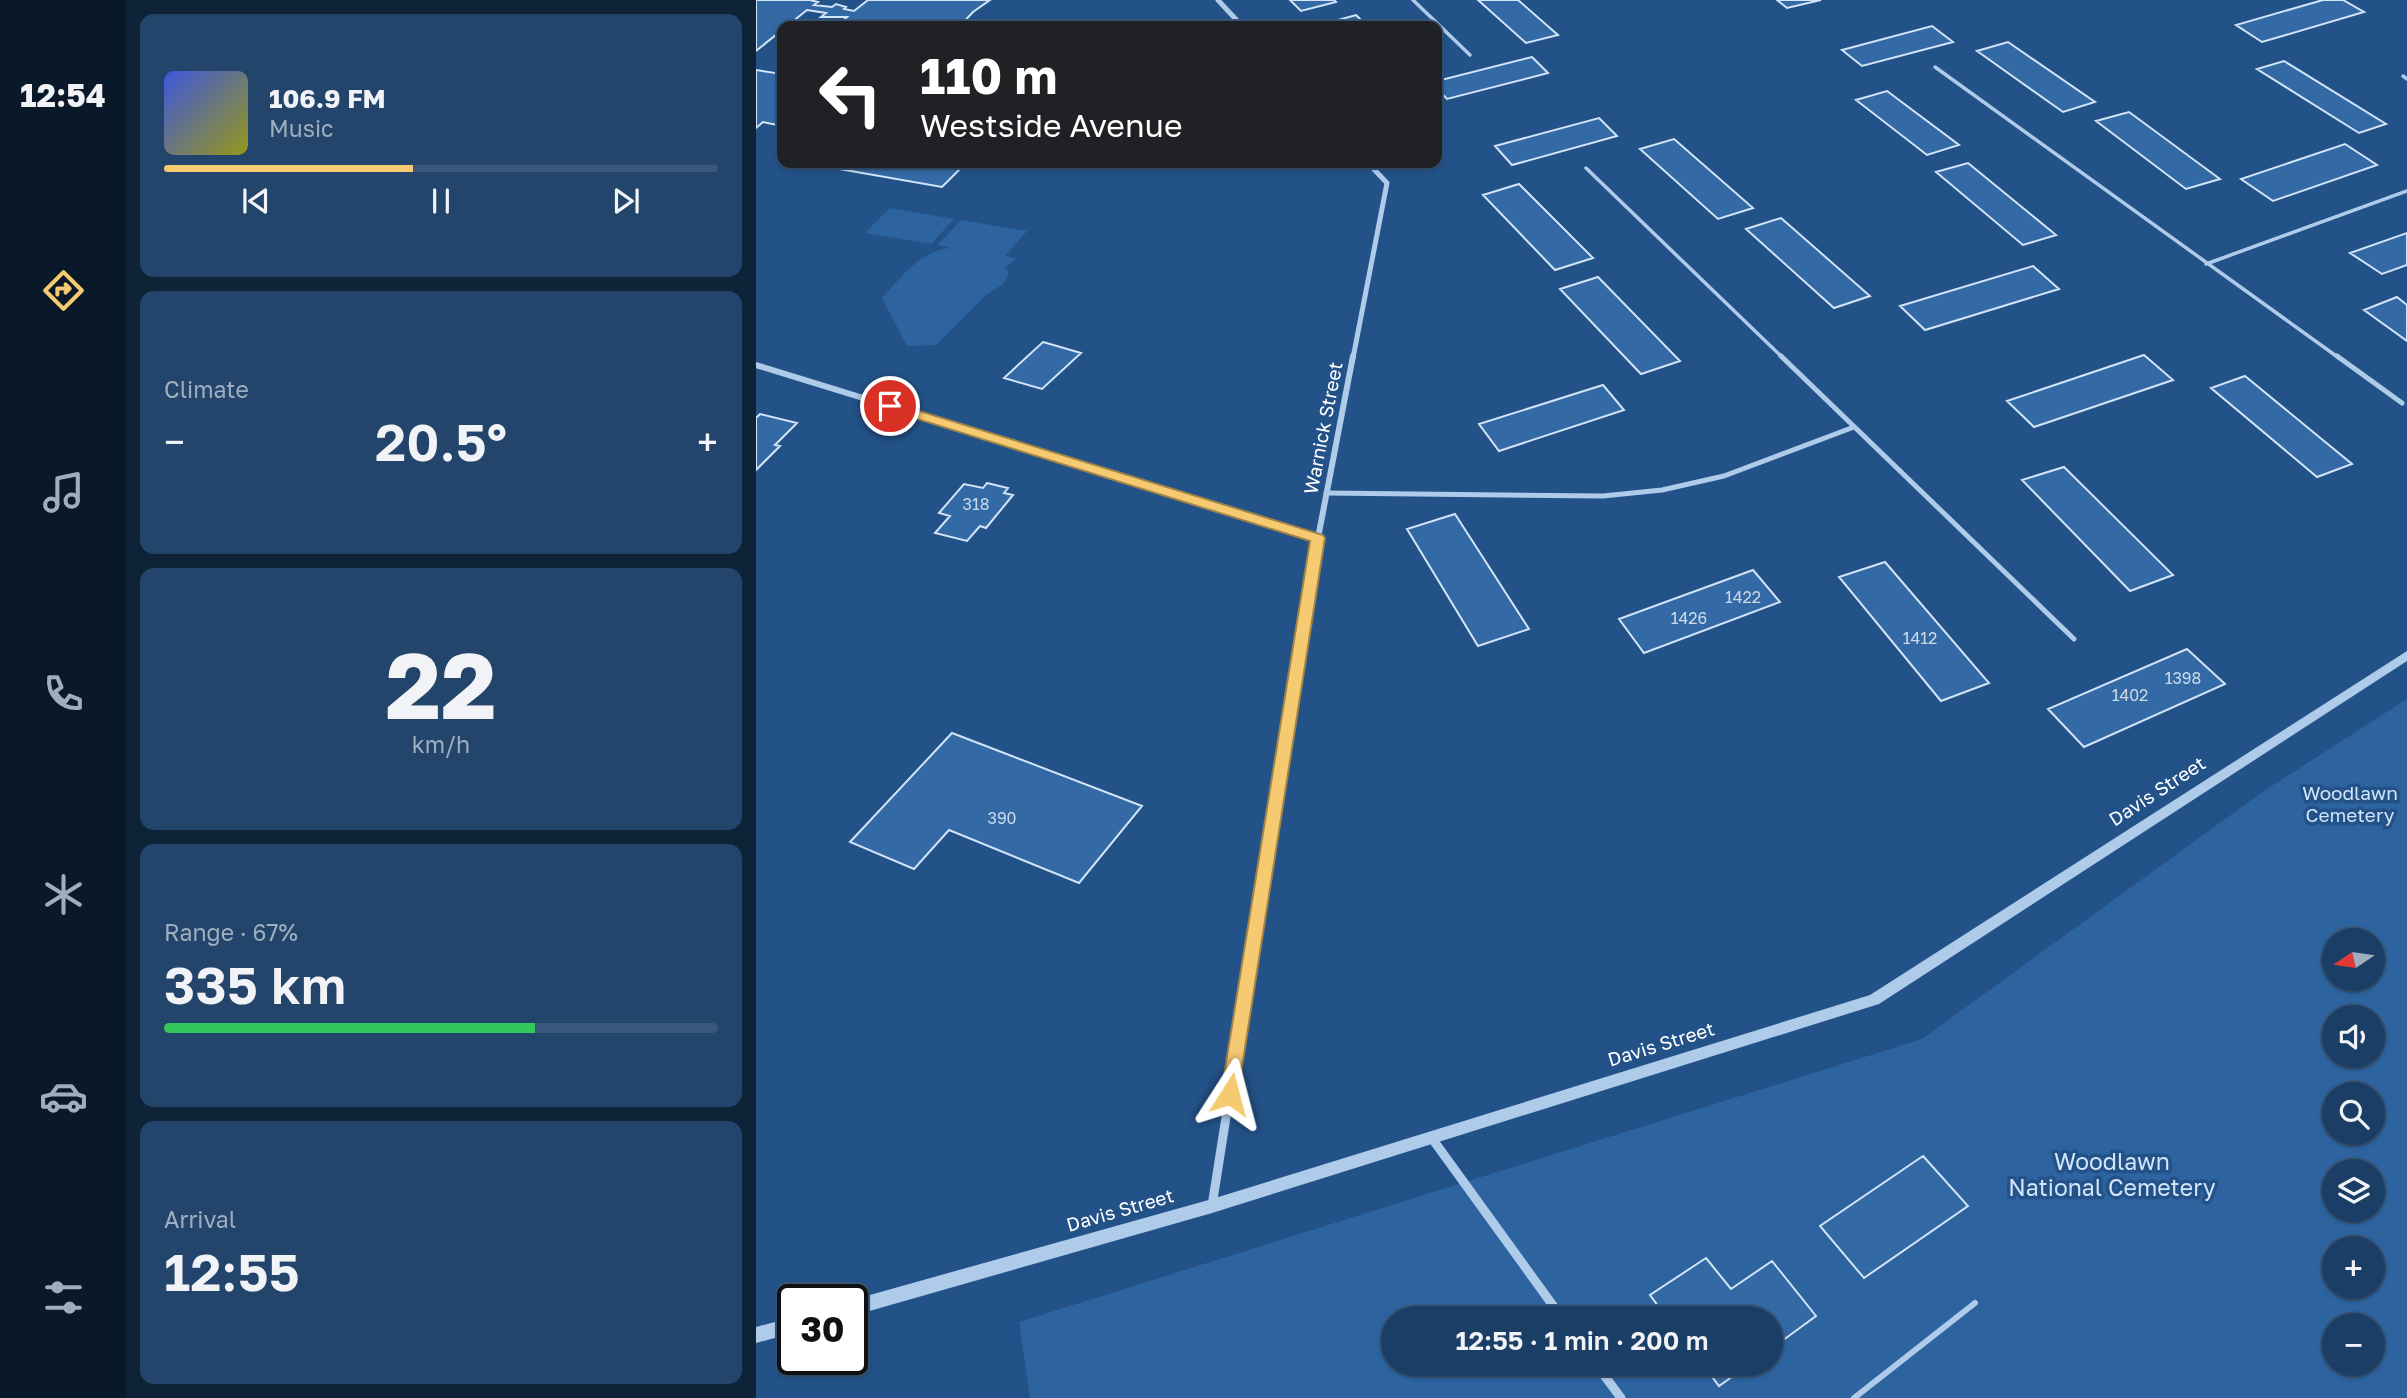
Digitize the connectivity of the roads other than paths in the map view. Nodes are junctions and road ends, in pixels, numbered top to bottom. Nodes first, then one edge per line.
1 (1218, 0) edge
2 (1413, 0) edge
3 (1237, 21) edge
4 (1434, 21) edge
5 (1442, 28) edge
6 (1469, 55) dead end
7 (1935, 67) dead end
8 (1373, 168) edge
9 (1586, 168) dead end
10 (2407, 191) edge
11 (2206, 264) junction
12 (756, 365) edge
13 (2403, 403) dead end
14 (1854, 427) junction
15 (1326, 493) junction
16 (1318, 538) junction
17 (2074, 639) dead end
18 (2407, 655) edge
19 (1432, 1137) junction
20 (1212, 1206) junction
21 (868, 1303) edge
22 (1975, 1303) dead end
23 (1553, 1306) edge
24 (777, 1329) edge
25 (756, 1335) edge
26 (1605, 1376) edge
27 (1621, 1398) edge
28 (1854, 1398) edge

1 - 3 street
2 - 4 lane
5 - 6 lane
7 - 11 lane
8 - 15 street, Warnick Street
9 - 14 lane
10 - 11 lane
11 - 13 lane
12 - 16 street
14 - 15 lane
14 - 17 lane
15 - 16 street, Warnick Street
16 - 20 street, Warnick Street
18 - 19 street, Davis Street
19 - 20 street, Davis Street
19 - 23 street
20 - 21 street, Davis Street
22 - 28 lane
24 - 25 street
26 - 27 street

